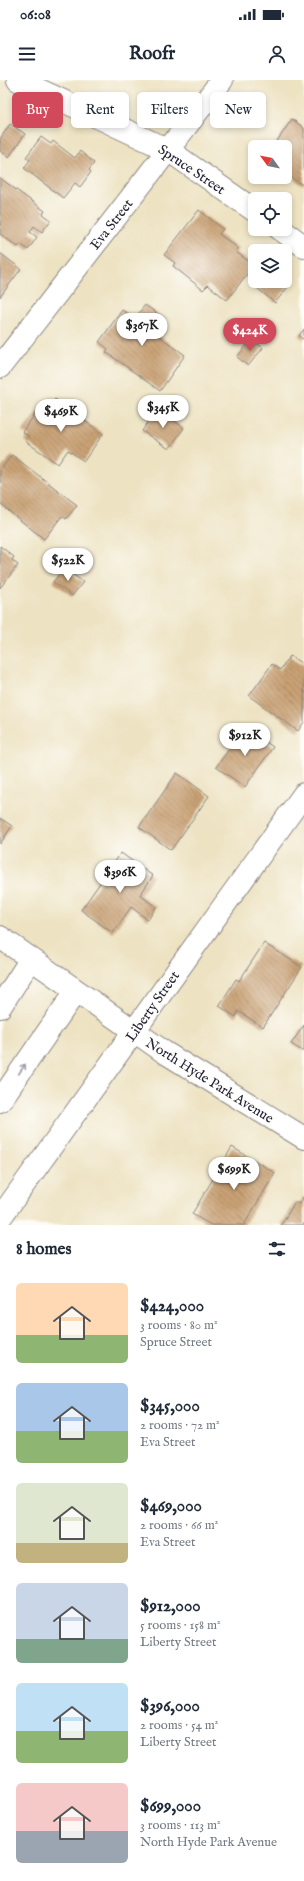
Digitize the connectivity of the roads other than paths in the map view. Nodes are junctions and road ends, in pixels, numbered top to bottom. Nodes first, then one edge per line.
1 (18, 80) edge
2 (222, 80) edge
3 (168, 150) junction
4 (248, 207) edge
5 (290, 236) edge
6 (304, 246) edge
7 (0, 367) edge
8 (304, 794) edge
9 (0, 937) edge
10 (31, 959) junction
11 (76, 991) junction
12 (0, 1007) edge
13 (134, 1032) junction
14 (0, 1102) edge
15 (304, 1138) edge
16 (0, 1218) edge

1 - 3 street, Spruce Street
2 - 3 street, Eva Street
3 - 4 street, Spruce Street
3 - 7 street, Eva Street
5 - 6 street
8 - 13 street, Liberty Street
9 - 10 street, North Hyde Park Avenue
10 - 11 street, North Hyde Park Avenue
10 - 12 street
11 - 13 street, North Hyde Park Avenue
14 -> 11 street
13 - 15 street, North Hyde Park Avenue
13 - 16 street, Liberty Street

